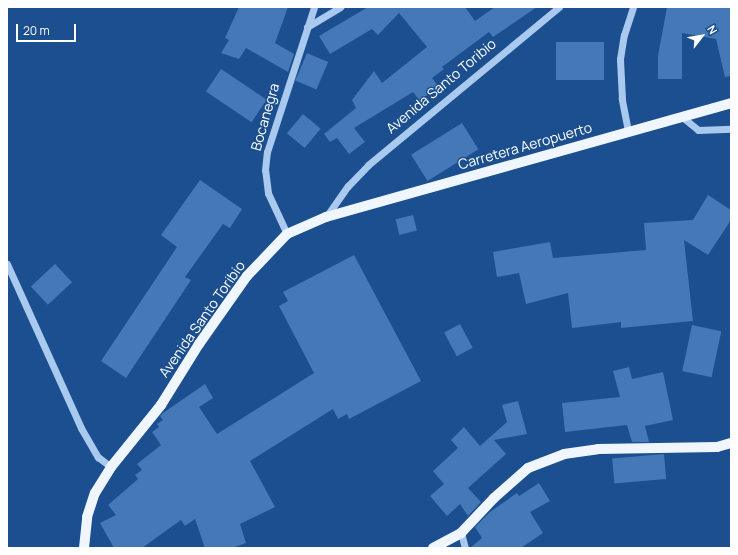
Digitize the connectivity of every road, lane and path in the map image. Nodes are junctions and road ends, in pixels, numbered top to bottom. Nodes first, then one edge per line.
1 (314, 7) edge
2 (340, 7) edge
3 (559, 7) edge
4 (633, 7) edge
5 (308, 27) junction
6 (731, 103) edge
7 (681, 116) junction
8 (731, 129) edge
9 (628, 131) junction
10 (326, 217) junction
11 (287, 234) junction
12 (7, 264) edge
13 (731, 443) edge
14 (111, 467) junction
15 (461, 533) junction
16 (84, 548) edge
17 (433, 548) edge
18 (460, 548) edge
19 (465, 548) edge

1 - 5 street, Bocanegra
2 - 5 street
3 - 10 street, Avenida Santo Toribio
4 - 9 street
5 - 11 street, Bocanegra
6 - 7 main road, Carretera Aeropuerto
7 - 8 street
7 - 9 main road, Carretera Aeropuerto
9 - 10 main road, Carretera Aeropuerto
10 - 11 main road, Avenida Santo Toribio
11 - 14 main road, Avenida Santo Toribio
12 - 14 street
13 - 15 main road
14 - 16 main road, Avenida Santo Toribio
15 - 17 main road
15 - 18 street
15 - 19 street

